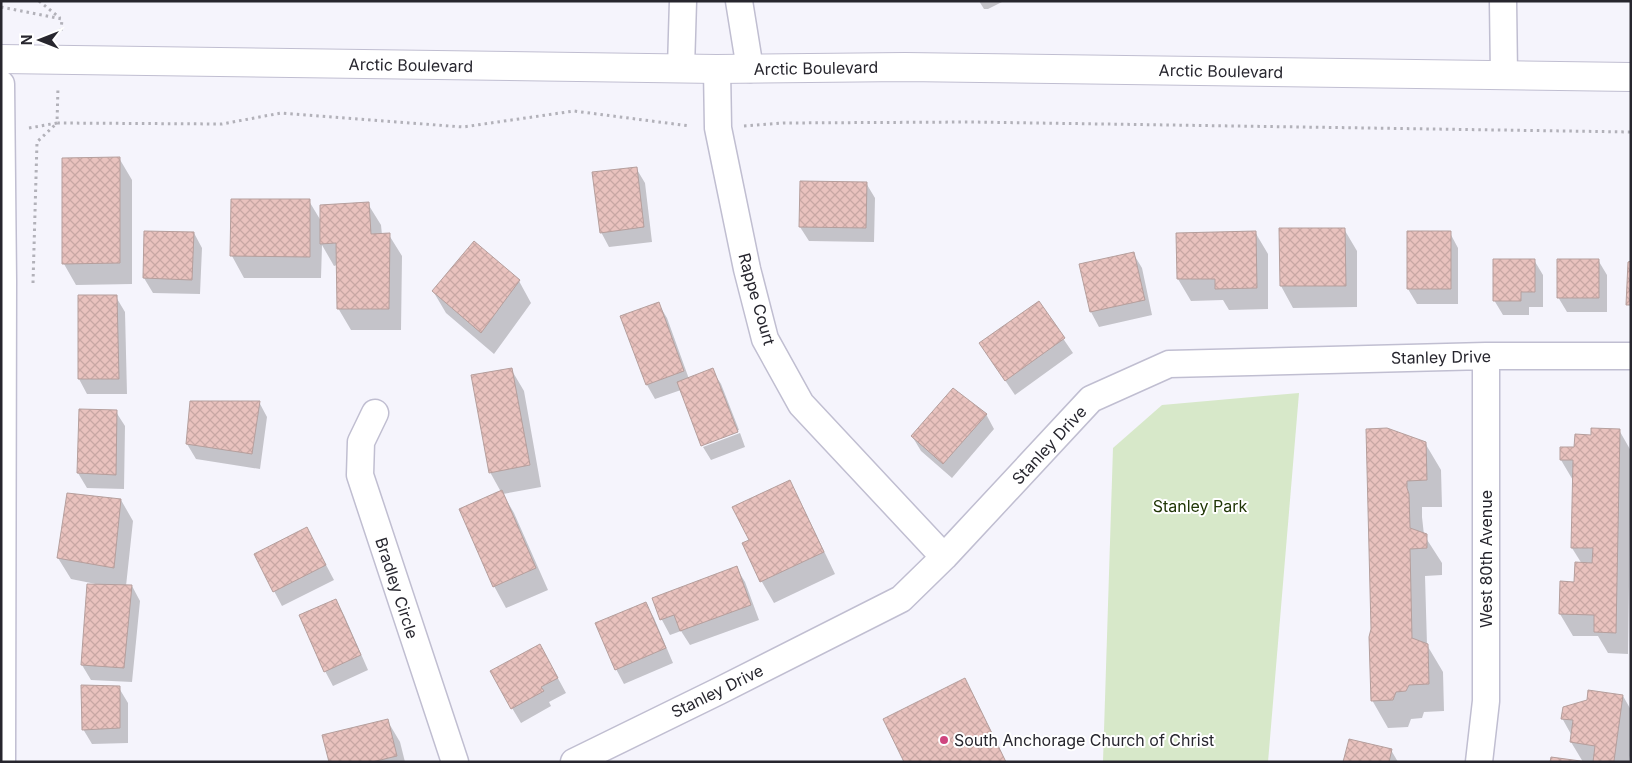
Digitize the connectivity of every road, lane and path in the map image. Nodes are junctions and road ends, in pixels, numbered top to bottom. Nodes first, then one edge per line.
1 (38, 1) edge
2 (683, 1) edge
3 (739, 1) edge
4 (1503, 1) edge
5 (1, 7) edge
6 (62, 19) junction
7 (1, 59) edge
8 (60, 60) junction
9 (682, 68) junction
10 (750, 69) junction
11 (717, 70) junction
12 (1504, 75) junction
13 (1631, 77) edge
14 (1, 84) edge
15 (57, 123) junction
16 (718, 128) junction
17 (1631, 132) edge
18 (2, 133) edge
19 (1486, 356) junction
20 (1631, 356) edge
21 (375, 413) dead end
22 (944, 557) junction
23 (2, 762) edge
24 (455, 762) edge
25 (574, 762) edge
26 (1479, 762) edge

1 - 6 path
2 - 9 street
3 - 10 street
4 - 12 street
5 - 6 path
6 - 8 path
7 - 8 main road, Arctic Boulevard
8 - 9 main road, Arctic Boulevard
8 - 15 path
9 - 11 main road, Arctic Boulevard
10 - 11 main road, Arctic Boulevard
10 - 12 main road, Arctic Boulevard
11 - 16 street, Rappe Court
12 - 13 main road, Arctic Boulevard
14 - 18 street
15 - 16 path
15 - 18 path
16 - 17 path
16 - 22 street, Rappe Court
18 - 23 street
19 - 20 street, Stanley Drive
19 - 22 street, Stanley Drive
19 - 26 street, West 80th Avenue
21 - 24 street, Bradley Circle
22 - 25 street, Stanley Drive

